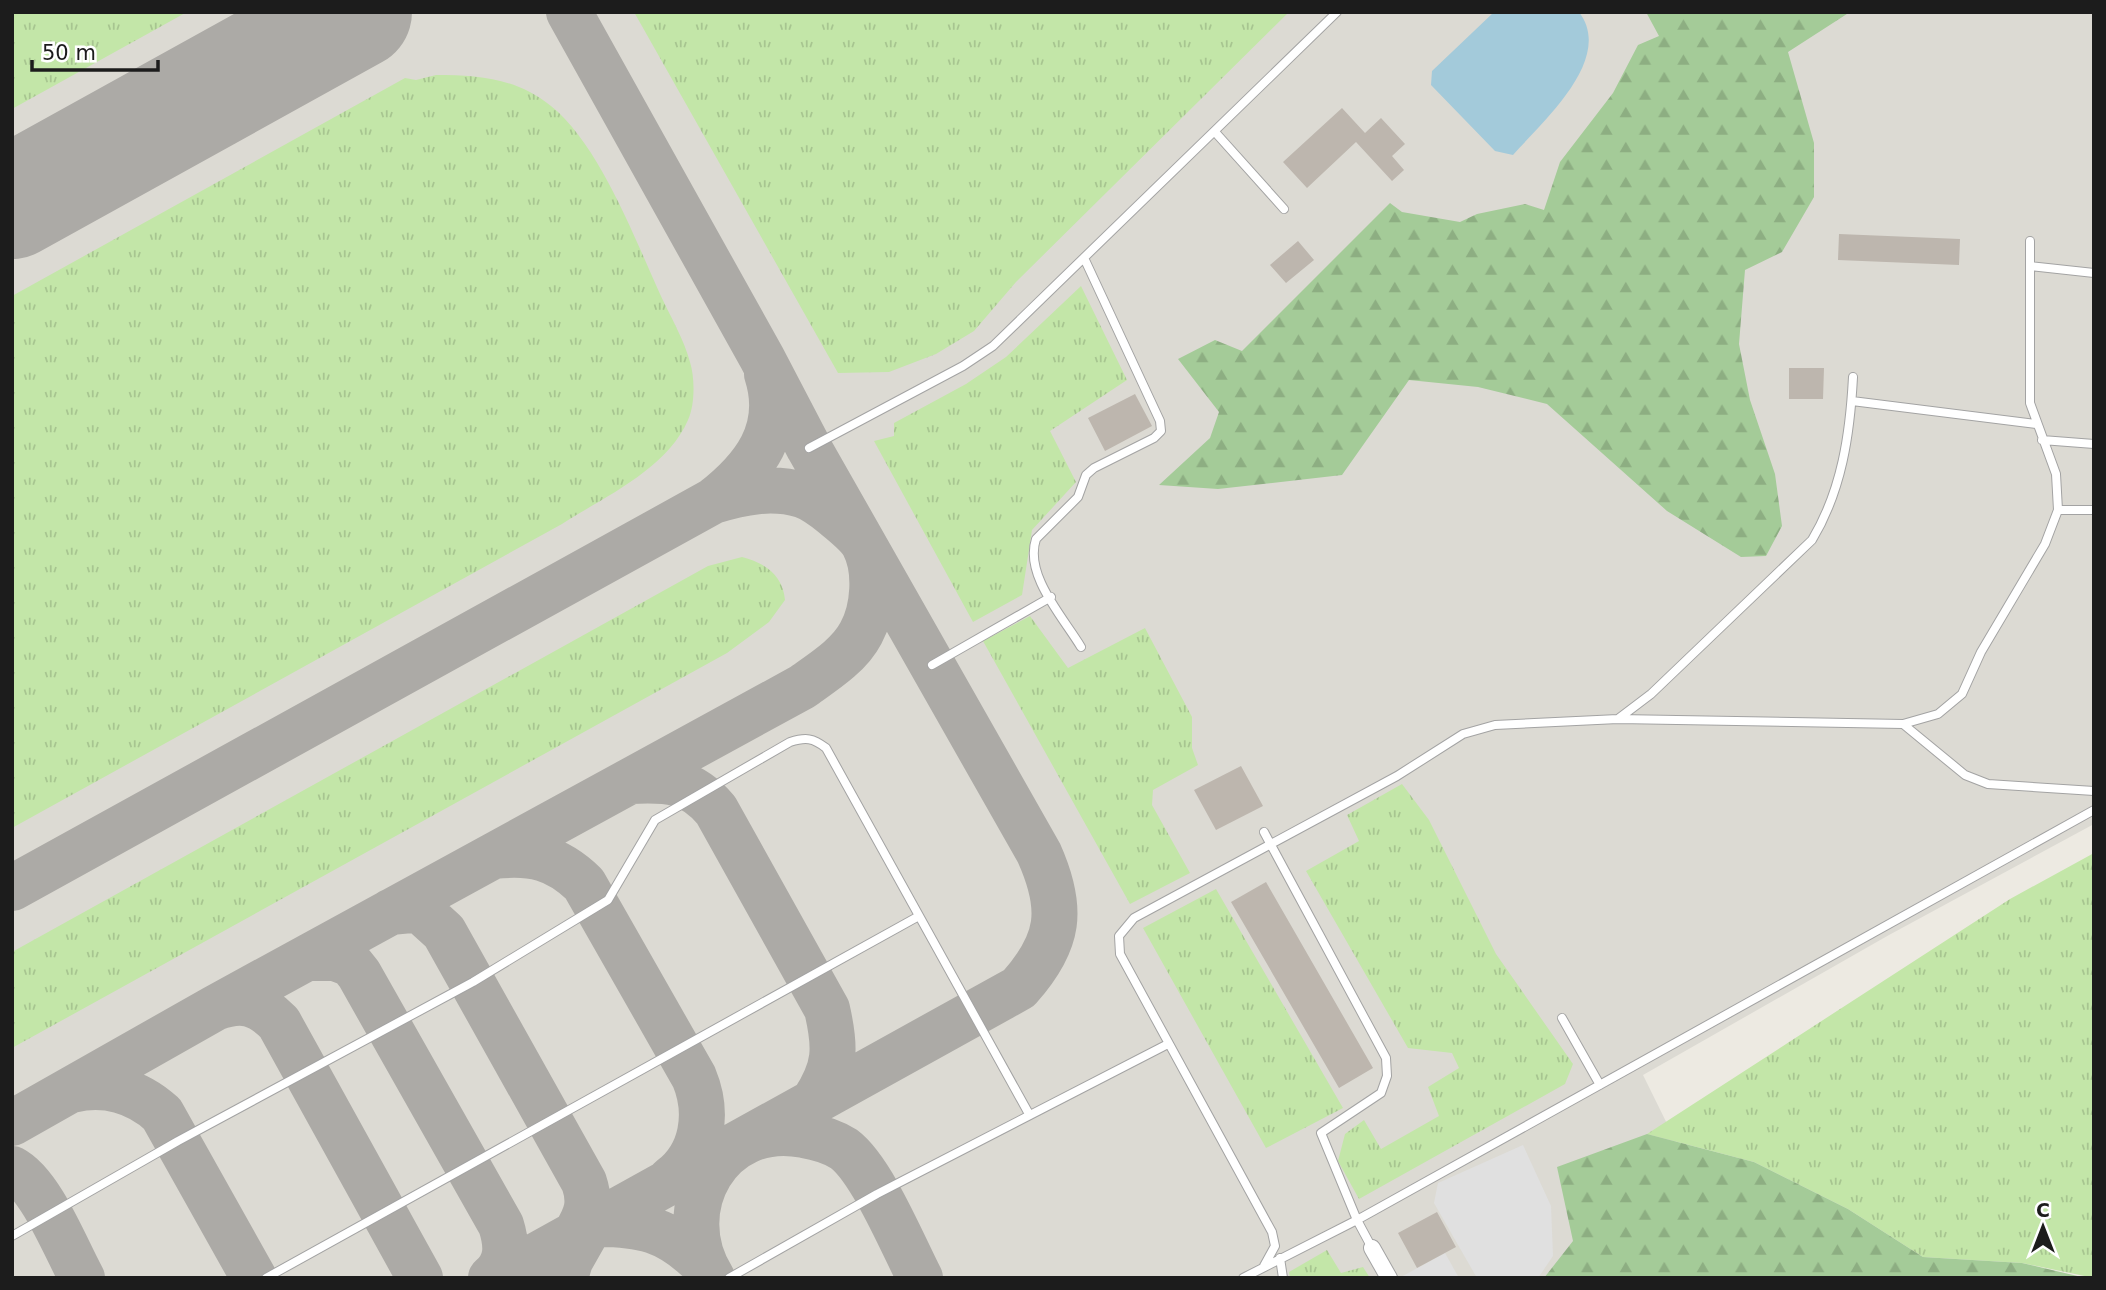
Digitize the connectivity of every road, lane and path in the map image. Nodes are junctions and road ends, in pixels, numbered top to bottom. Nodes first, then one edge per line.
1 (1337, 12) edge
2 (1215, 132) junction
3 (1284, 209) dead end
4 (2030, 241) dead end
5 (1085, 260) junction
6 (2030, 266) junction
7 (2094, 273) edge
8 (1853, 377) dead end
9 (1852, 401) junction
10 (2036, 424) junction
11 (2042, 440) junction
12 (2094, 444) edge
13 (809, 448) dead end
14 (2058, 510) junction
15 (2094, 510) edge
16 (1051, 597) junction
17 (1081, 647) dead end
18 (932, 665) dead end
19 (1618, 719) junction
20 (1903, 724) junction
21 (2094, 791) edge
22 (2094, 810) edge
23 (1264, 832) dead end
24 (1272, 846) junction
25 (919, 916) junction
26 (1562, 1018) dead end
27 (1168, 1044) junction
28 (1600, 1085) junction
29 (1029, 1114) junction
30 (1357, 1220) junction
31 (12, 1236) edge
32 (1373, 1248) joint
33 (1280, 1258) junction
34 (1264, 1266) junction
35 (266, 1278) edge
36 (729, 1278) edge
37 (1243, 1278) edge
38 (1283, 1278) edge
39 (1389, 1278) edge

1 - 2 lane
2 - 3 lane
2 - 5 lane
4 - 6 lane
5 - 13 lane
5 - 16 lane
6 - 7 lane
6 - 10 lane
8 - 9 lane
9 - 10 lane
9 - 19 lane
10 - 11 lane
11 - 12 lane
11 - 14 lane
14 - 15 lane
14 - 20 lane
16 - 17 lane
16 - 18 lane
19 - 20 lane
19 - 24 lane
20 - 21 lane
22 - 28 lane
23 - 24 lane
24 - 27 lane
24 - 30 lane
25 - 29 lane
25 - 31 lane
25 - 35 lane
26 - 28 lane
27 - 29 lane
27 - 34 lane
28 - 30 lane
29 - 36 lane
30 - 32 lane
30 - 33 lane
32 - 39 street
33 - 34 lane
33 - 38 lane
34 - 37 lane

